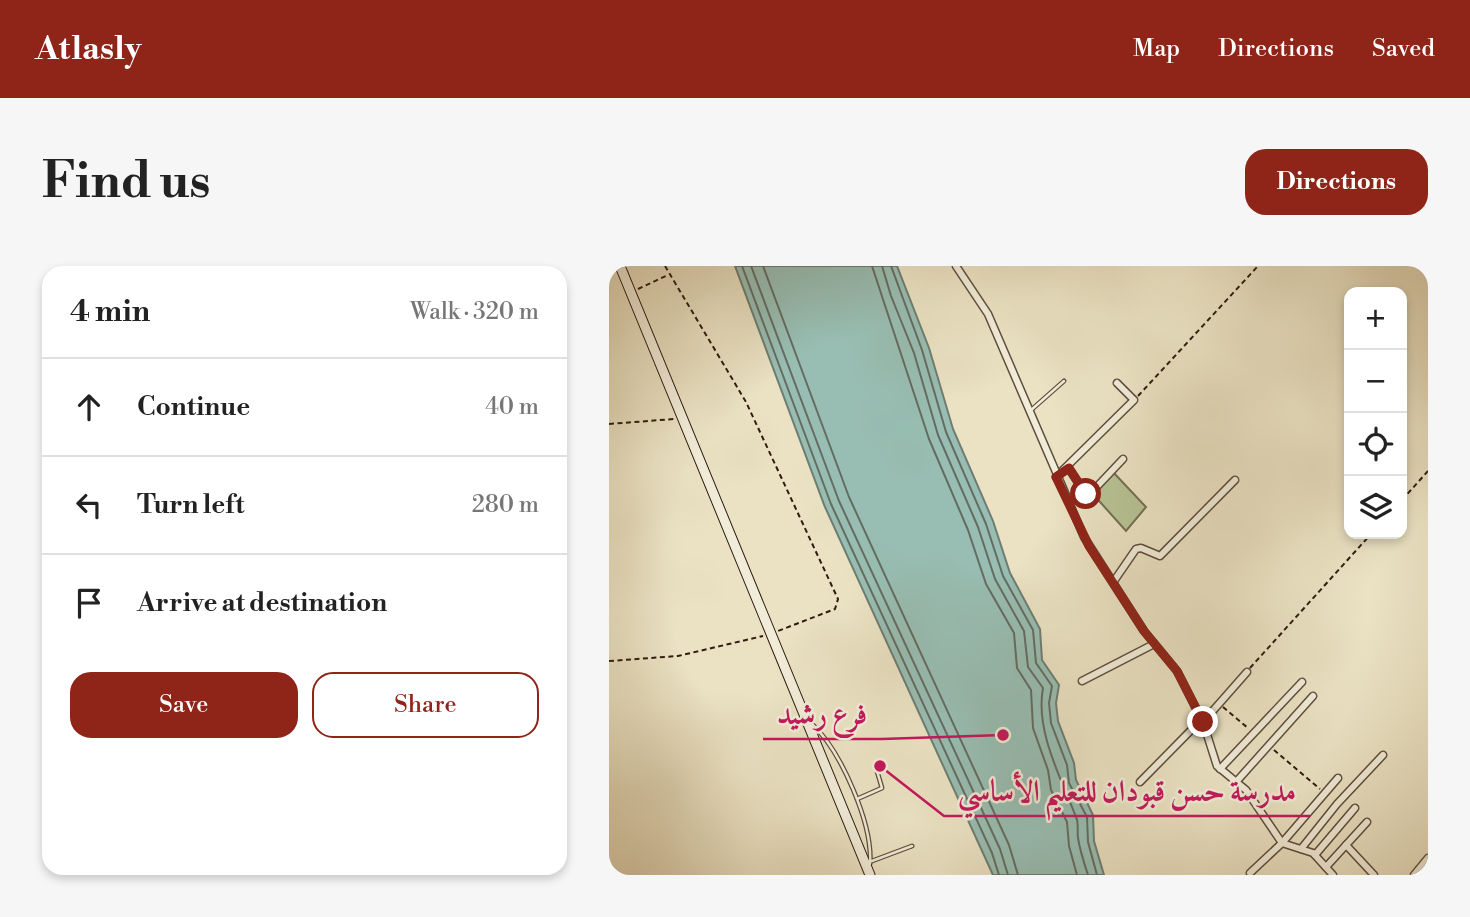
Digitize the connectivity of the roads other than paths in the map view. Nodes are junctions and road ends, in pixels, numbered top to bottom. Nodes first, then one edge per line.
1 (620, 266) edge
2 (956, 266) edge
3 (1064, 381) dead end
4 (1117, 383) dead end
5 (1028, 413) junction
6 (1123, 459) dead end
7 (1069, 468) junction
8 (1056, 477) junction
9 (1235, 480) dead end
10 (1114, 581) junction
11 (1154, 643) junction
12 (1247, 672) road end
13 (1082, 681) dead end
14 (1302, 682) dead end
15 (1313, 696) dead end
16 (808, 720) junction
17 (1203, 720) junction
18 (1383, 755) dead end
19 (1220, 769) junction
20 (877, 771) dead end
21 (1338, 778) dead end
22 (1140, 782) dead end
23 (1235, 782) junction
24 (856, 799) junction
25 (1355, 808) dead end
26 (1367, 822) dead end
27 (1282, 843) junction
28 (1346, 845) junction
29 (912, 846) dead end
30 (1301, 849) junction
31 (1315, 855) junction
32 (1428, 858) edge
33 (1326, 867) junction
34 (869, 871) edge
35 (1250, 873) dead end
36 (1333, 875) edge
37 (1374, 875) edge
38 (1414, 875) edge

1 - 16 street
2 - 5 street
3 - 5 lane
4 - 7 street
5 - 8 street
6 - 7 street
7 - 8 street
8 - 10 street
9 - 10 street
10 - 11 street
11 - 13 street
11 - 17 street
12 - 17 street
14 - 19 street
15 - 23 street
16 - 24 lane
16 - 34 street
17 - 19 street
17 - 22 street
18 - 30 street
19 - 23 street
20 - 24 lane
21 - 27 street
23 - 27 street
24 - 34 lane
25 - 31 street
26 - 28 street
27 - 30 street
27 - 35 street
28 - 33 street
28 - 37 street
29 - 34 lane
30 - 31 street
31 - 33 street
32 - 38 street
33 - 36 street

